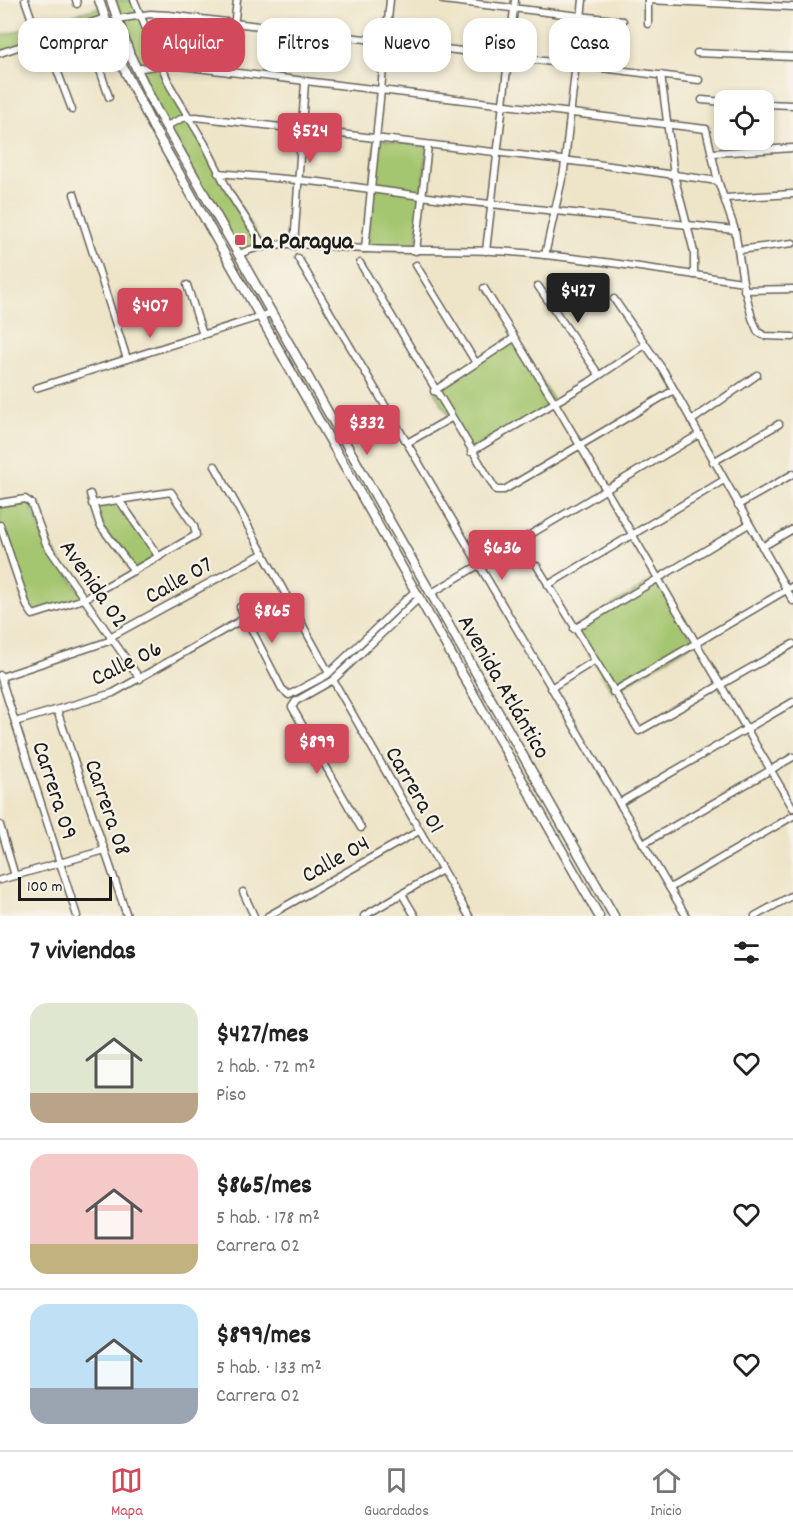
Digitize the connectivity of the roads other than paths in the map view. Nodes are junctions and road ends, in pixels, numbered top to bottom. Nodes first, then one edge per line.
1 (25, 0) edge
2 (99, 0) edge
3 (111, 0) edge
4 (134, 0) edge
5 (237, 0) edge
6 (390, 0) edge
7 (443, 0) edge
8 (515, 0) edge
9 (583, 0) edge
10 (648, 0) edge
11 (772, 3) edge
12 (793, 7) edge
13 (514, 10) junction
14 (140, 16) junction
15 (31, 18) edge
16 (105, 18) edge
17 (116, 18) edge
18 (128, 18) edge
19 (193, 18) edge
20 (235, 18) edge
21 (388, 18) edge
22 (513, 18) edge
23 (582, 18) joint
24 (245, 24) edge
25 (648, 24) dead end
26 (363, 38) edge
27 (18, 47) edge
28 (129, 51) edge
29 (0, 53) edge
30 (697, 53) dead end
31 (793, 57) edge
32 (141, 68) edge
33 (136, 69) junction
34 (630, 71) edge
35 (58, 72) edge
36 (101, 72) edge
37 (127, 72) edge
38 (164, 72) edge
39 (229, 72) edge
40 (383, 72) edge
41 (507, 72) edge
42 (576, 72) edge
43 (661, 75) junction
44 (699, 80) dead end
45 (305, 81) junction
46 (381, 91) junction
47 (109, 97) dead end
48 (702, 100) dead end
49 (714, 101) edge
50 (774, 104) edge
51 (793, 105) edge
52 (503, 106) junction
53 (72, 110) dead end
54 (570, 114) junction
55 (189, 117) junction
56 (667, 125) junction
57 (166, 126) junction
58 (301, 130) junction
59 (376, 139) junction
60 (428, 145) junction
61 (793, 148) edge
62 (713, 153) junction
63 (497, 154) junction
64 (565, 161) junction
65 (218, 173) junction
66 (674, 176) junction
67 (297, 180) junction
68 (718, 181) junction
69 (371, 188) junction
70 (793, 194) edge
71 (74, 195) dead end
72 (421, 195) junction
73 (725, 198) junction
74 (491, 203) junction
75 (555, 209) junction
76 (685, 223) junction
77 (735, 230) junction
78 (793, 243) edge
79 (294, 246) junction
80 (264, 247) junction
81 (365, 249) junction
82 (739, 249) junction
83 (416, 251) junction
84 (486, 251) junction
85 (238, 255) junction
86 (545, 255) junction
87 (298, 258) dead end
88 (360, 263) dead end
89 (416, 265) dead end
90 (694, 275) junction
91 (743, 282) junction
92 (187, 285) dead end
93 (538, 286) dead end
94 (484, 288) dead end
95 (793, 289) edge
96 (744, 290) junction
97 (614, 299) dead end
98 (271, 313) junction
99 (260, 317) junction
100 (203, 335) junction
101 (793, 337) edge
102 (514, 338) junction
103 (645, 345) junction
104 (127, 359) junction
105 (476, 363) junction
106 (599, 375) junction
107 (757, 375) dead end
108 (36, 388) dead end
109 (674, 390) junction
110 (434, 391) junction
111 (555, 403) junction
112 (451, 418) junction
113 (691, 421) junction
114 (779, 424) dead end
115 (698, 435) junction
116 (407, 443) junction
117 (580, 446) junction
118 (471, 452) junction
119 (713, 462) junction
120 (214, 466) dead end
121 (793, 474) edge
122 (724, 480) junction
123 (606, 490) junction
124 (90, 494) dead end
125 (119, 500) junction
126 (0, 503) edge
127 (92, 504) junction
128 (738, 505) junction
129 (749, 524) junction
130 (0, 525) edge
131 (793, 530) edge
132 (632, 536) junction
133 (762, 547) junction
134 (264, 553) junction
135 (159, 557) junction
136 (478, 565) junction
137 (537, 566) dead end
138 (134, 571) junction
139 (657, 578) junction
140 (548, 585) junction
141 (790, 588) edge
142 (417, 594) junction
143 (430, 594) junction
144 (84, 599) junction
145 (793, 600) edge
146 (240, 607) dead end
147 (245, 618) junction
148 (574, 628) junction
149 (111, 638) junction
150 (696, 642) junction
151 (793, 644) edge
152 (594, 661) junction
153 (0, 676) edge
154 (331, 676) junction
155 (140, 680) junction
156 (722, 686) junction
157 (550, 687) junction
158 (613, 692) junction
159 (793, 702) edge
160 (57, 710) junction
161 (15, 722) junction
162 (747, 730) junction
163 (793, 757) edge
164 (771, 770) junction
165 (619, 803) junction
166 (793, 808) edge
167 (793, 816) edge
168 (0, 825) edge
169 (361, 828) dead end
170 (419, 831) junction
171 (644, 844) junction
172 (105, 850) junction
173 (60, 863) junction
174 (442, 870) junction
175 (15, 876) junction
176 (0, 880) edge
177 (670, 888) junction
178 (243, 892) dead end
179 (402, 894) junction
180 (793, 895) edge
181 (77, 916) edge
182 (127, 916) edge
183 (254, 916) edge
184 (268, 916) edge
185 (364, 916) edge
186 (416, 916) edge
187 (469, 916) edge
188 (599, 916) edge
189 (614, 916) edge
190 (686, 916) edge
191 (755, 916) edge

1 - 15 street
2 - 16 street, Avenida Atlántico
3 - 17 street, Avenida Atlántico
4 - 14 street
5 - 20 street
6 - 21 street
7 - 13 street
8 - 13 street
9 - 23 street
10 - 11 street
10 - 25 street
11 - 12 street
13 - 22 street
13 - 23 street
14 - 18 street
14 - 19 street
24 - 26 street
27 - 29 street
28 - 33 street, Avenida Atlántico
30 - 31 street
32 - 33 street
33 - 57 street, Avenida Atlántico
34 - 43 street
35 - 53 street
36 - 47 street
37 - 99 street, Avenida Atlántico
38 - 55 street
39 - 45 street
40 - 46 street
41 - 52 street
42 - 54 street
43 - 44 street
43 - 56 street
45 - 46 street
45 - 58 street
46 - 52 street
46 - 59 street
48 - 49 street
50 - 51 street
52 - 54 street
52 - 63 street
54 - 56 street
54 - 64 street
55 - 57 street
55 - 58 street
55 - 65 street
56 - 62 street
56 - 66 street
57 - 85 street, Avenida Atlántico
58 - 59 street
58 - 67 street
59 - 60 street
59 - 69 street
60 - 63 street
60 - 72 street
61 - 62 street
62 - 68 street
63 - 64 street
63 - 74 street
64 - 66 street
64 - 75 street
65 - 67 street
65 - 80 street
66 - 68 street
66 - 76 street
67 - 69 street
67 - 79 street
68 - 73 street
69 - 72 street
69 - 81 street
70 - 73 street
71 - 104 street
72 - 74 street
72 - 83 street
73 - 77 street
74 - 75 street
74 - 84 street
75 - 76 street
75 - 86 street
76 - 77 street
76 - 90 street
77 - 82 street
78 - 82 street
79 - 80 street
79 - 81 street
80 - 85 street
81 - 83 street
82 - 91 street
83 - 84 street
84 - 86 street
85 - 98 street, Avenida Atlántico
86 - 90 street
87 - 116 street
88 - 110 street
89 - 105 street
90 - 91 street
91 - 96 street
92 - 100 street
93 - 106 street
94 - 102 street
95 - 96 street
96 - 101 street
97 - 103 street
98 - 99 street
98 - 143 street, Avenida Atlántico
99 - 100 street
99 - 142 street, Avenida Atlántico
100 - 104 street
102 - 105 street
102 - 111 street
103 - 106 street
103 - 109 street
104 - 108 street
105 - 110 street
106 - 111 street
107 - 113 street
109 - 113 street
109 - 117 street
110 - 112 street
111 - 117 street
111 - 118 street
112 - 116 street
112 - 118 street
113 - 115 street
114 - 119 street
115 - 119 street
115 - 123 street
116 - 136 street
117 - 118 street
117 - 123 street
119 - 122 street
120 - 134 street, Carrera 01
121 - 128 street
122 - 128 street
122 - 132 street
123 - 132 street
123 - 136 street
124 - 127 street
125 - 127 street
125 - 135 street
125 - 135 street
126 - 144 street, Avenida 02
127 - 138 street
128 - 129 street
129 - 133 street
129 - 139 street
130 - 144 street
131 - 133 street
132 - 139 street
132 - 140 street
133 - 141 street
134 - 149 street, Calle 07
134 - 154 street, Carrera 01
135 - 138 street
136 - 143 street
136 - 157 street
137 - 140 street
138 - 144 street
139 - 148 street
139 - 150 street
140 - 148 street
141 - 145 street
141 - 150 street
142 - 154 street
142 - 188 street, Avenida Atlántico
143 - 189 street, Avenida Atlántico
144 - 149 street, Avenida 02
146 - 147 street
147 - 154 street
147 - 155 street, Calle 06
148 - 152 street
149 - 153 street, Calle 07
149 - 155 street, Avenida 02
150 - 156 street
150 - 158 street
151 - 156 street
152 - 157 street
152 - 158 street
153 - 161 street, Carrera 09
154 - 169 street
154 - 170 street, Carrera 01
155 - 160 street, Calle 06
156 - 158 street
156 - 162 street
157 - 165 street
159 - 162 street
160 - 161 street, Calle 06
160 - 172 street, Carrera 08
161 - 173 street, Carrera 09
162 - 164 street
162 - 165 street
163 - 164 street
164 - 166 street
164 - 171 street
165 - 171 street
167 - 177 street
168 - 175 street
170 - 174 street, Carrera 01
170 - 184 street, Calle 04
171 - 177 street
172 - 173 street
172 - 182 street, Carrera 08
173 - 175 street
173 - 181 street, Carrera 09
174 - 179 street
174 - 187 street, Carrera 01
175 - 176 street
177 - 190 street
178 - 183 street
179 - 185 street
179 - 186 street
180 - 191 street

